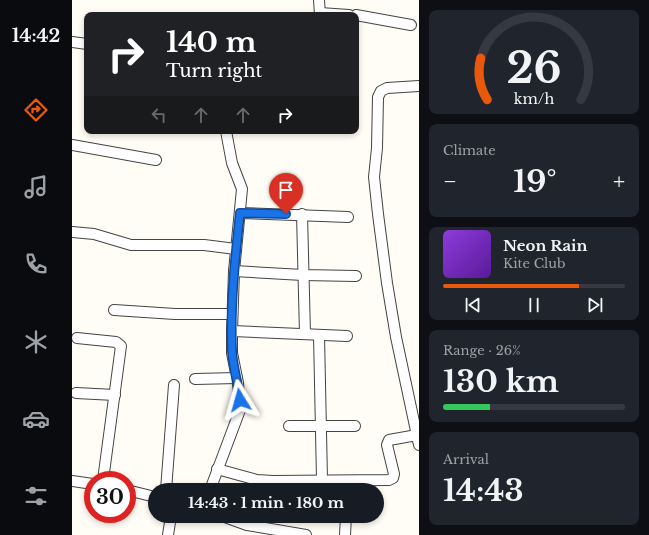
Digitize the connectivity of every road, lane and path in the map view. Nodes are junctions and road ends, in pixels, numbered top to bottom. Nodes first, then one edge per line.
1 (318, 0) edge
2 (320, 12) edge
3 (359, 16) edge
4 (411, 25) dead end
5 (72, 42) edge
6 (84, 44) edge
7 (419, 86) edge
8 (227, 134) edge
9 (72, 145) edge
10 (156, 160) dead end
11 (240, 213) junction
12 (302, 214) junction
13 (348, 217) dead end
14 (72, 232) edge
15 (236, 249) junction
16 (234, 271) junction
17 (303, 275) junction
18 (356, 276) dead end
19 (114, 310) dead end
20 (232, 314) junction
21 (232, 330) junction
22 (305, 334) junction
23 (319, 335) junction
24 (348, 336) dead end
25 (77, 338) dead end
26 (237, 378) junction
27 (194, 379) dead end
28 (174, 385) dead end
29 (76, 393) dead end
30 (115, 395) junction
31 (289, 426) dead end
32 (321, 426) junction
33 (355, 426) dead end
34 (418, 441) edge
35 (217, 469) junction
36 (104, 471) edge
37 (322, 480) junction
38 (348, 480) junction
39 (72, 481) edge
40 (84, 483) edge
41 (167, 483) edge
42 (212, 483) edge
43 (348, 483) edge
44 (136, 492) edge
45 (148, 495) edge
46 (170, 523) edge
47 (241, 523) edge
48 (346, 523) edge
49 (168, 535) edge
50 (306, 535) edge
51 (345, 535) edge

1 - 2 street
3 - 4 street
5 - 6 street
7 - 34 street
8 - 11 street
9 - 10 street
11 - 12 street
11 - 15 street
12 - 13 street
12 - 17 street
14 - 15 street
15 - 16 street
16 - 17 street
16 - 20 street
17 - 18 street
17 - 22 street
19 - 20 street
20 - 21 street
21 - 22 street
21 - 26 street
22 - 23 street
23 - 24 street
23 - 32 street
25 - 30 street
26 - 27 street
26 - 35 street
28 - 41 street
29 - 30 street
30 - 36 street
31 - 32 street
32 - 33 street
32 - 37 street
34 - 38 street
35 - 37 street
35 - 42 street
37 - 38 street
38 - 43 street
39 - 40 street
44 - 45 street
46 - 49 street
47 - 50 street
48 - 51 street

